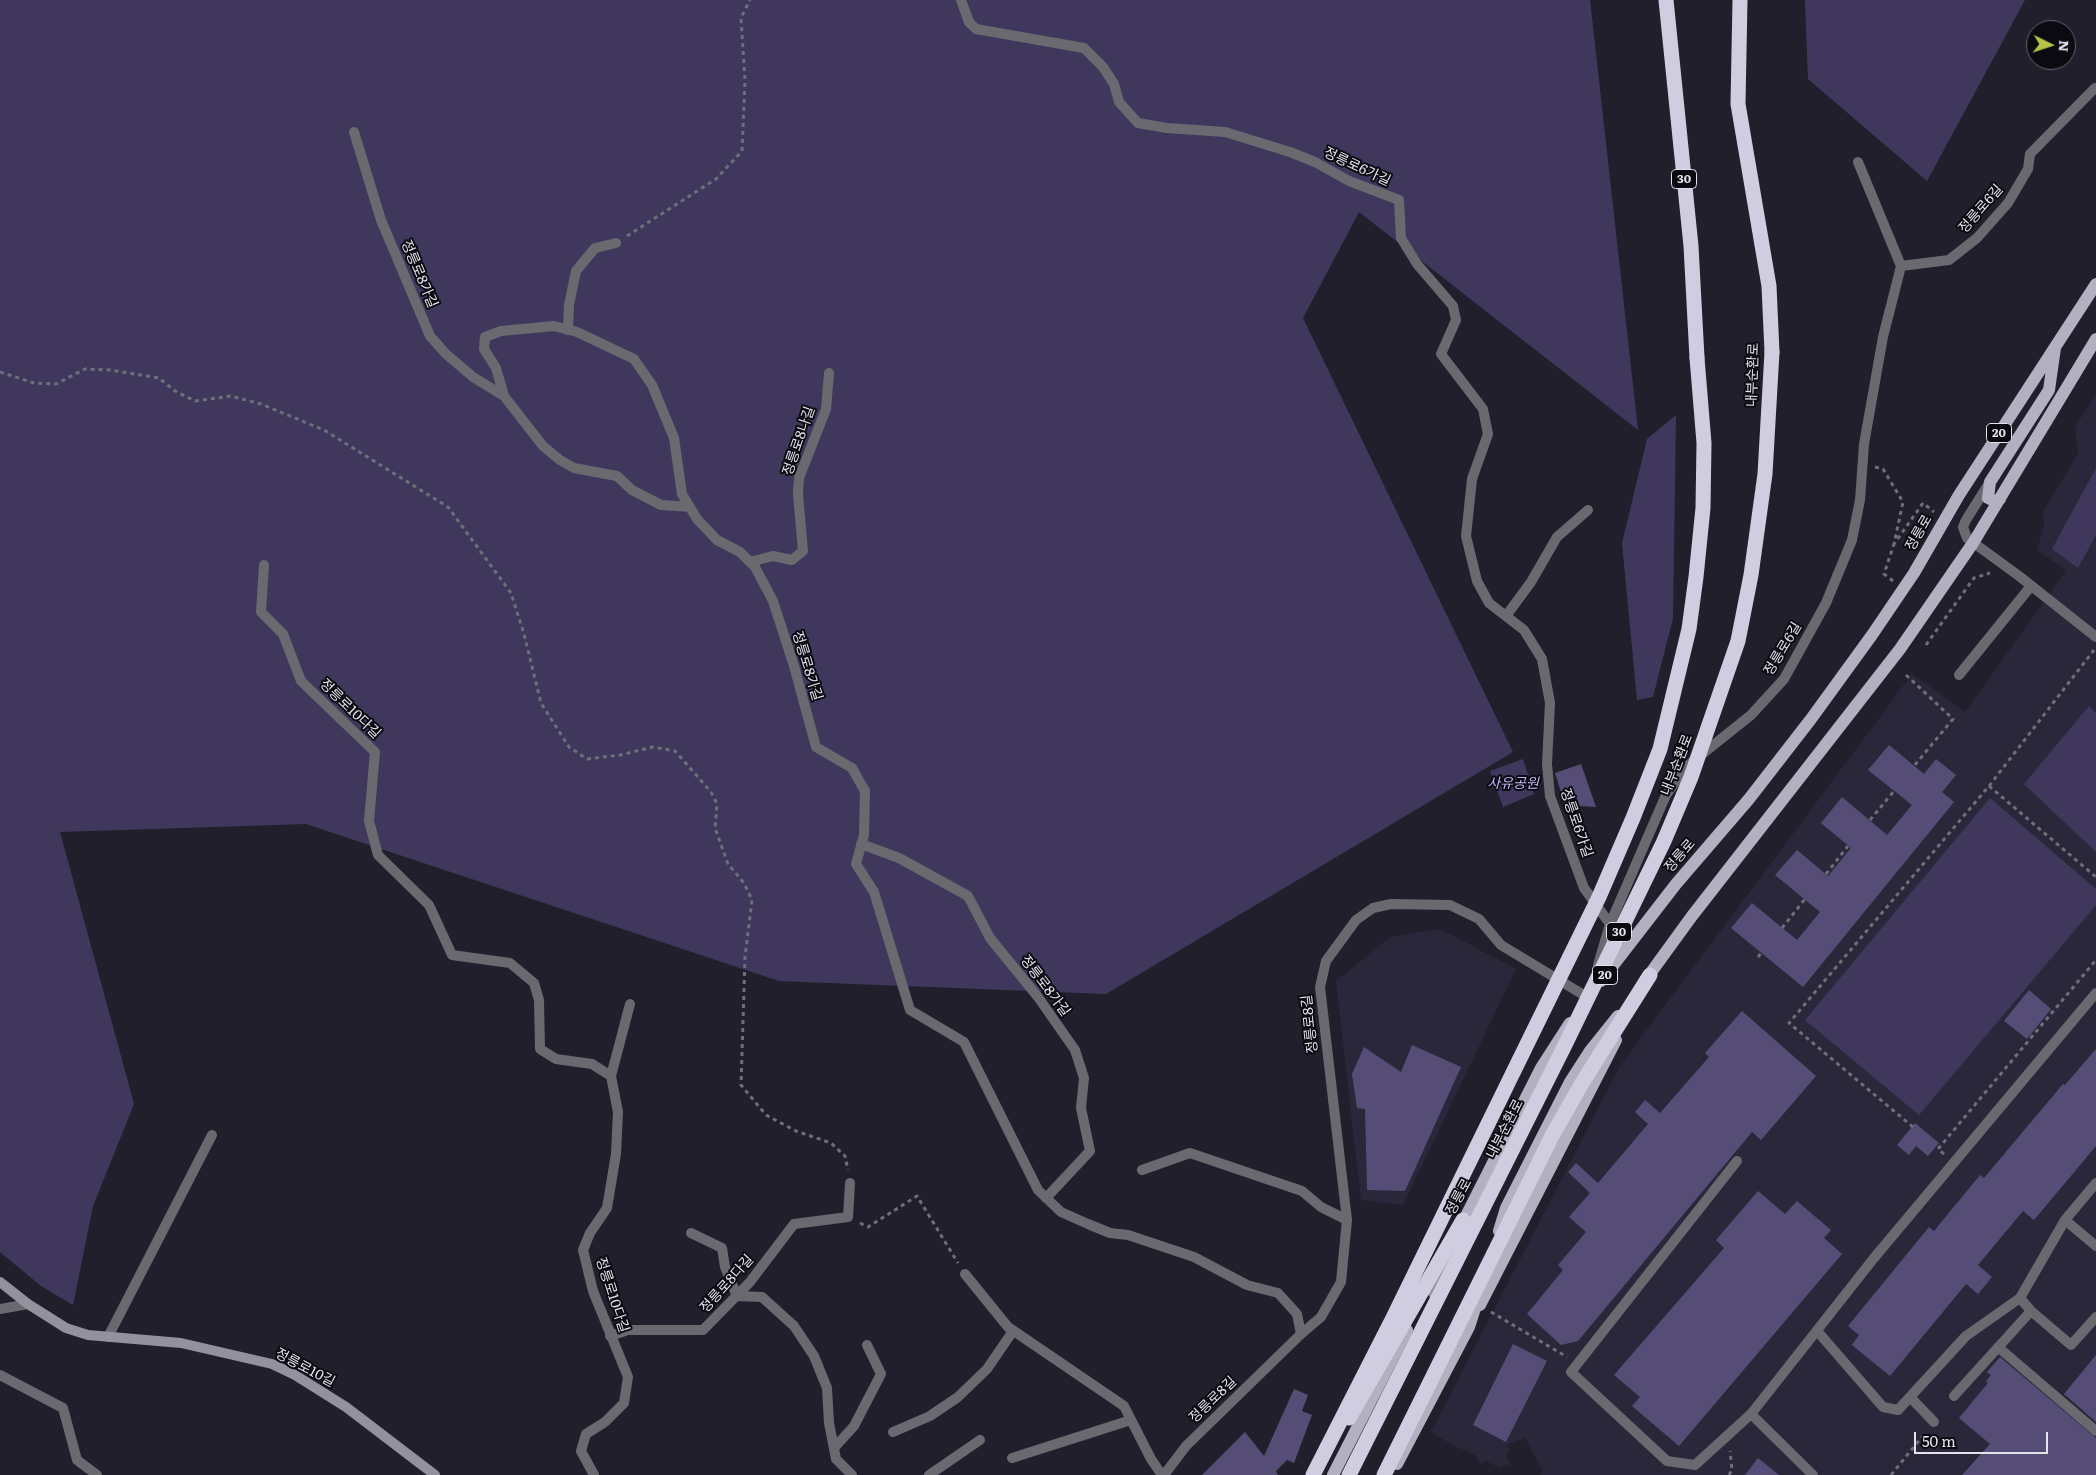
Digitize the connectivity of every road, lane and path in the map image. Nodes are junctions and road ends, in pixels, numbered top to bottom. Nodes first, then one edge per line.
1 (750, 0) edge
2 (961, 0) edge
3 (1666, 0) edge
4 (1740, 0) edge
5 (2095, 88) edge
6 (354, 132) dead end
7 (1858, 162) dead end
8 (616, 243) joint
9 (1901, 266) junction
10 (2096, 284) edge
11 (568, 330) junction
12 (2096, 339) edge
13 (2055, 347) junction
14 (0, 372) edge
15 (829, 373) dead end
16 (504, 396) junction
17 (1863, 465) junction
18 (1990, 482) junction
19 (2000, 499) junction
20 (690, 507) junction
21 (1588, 510) dead end
22 (1945, 519) junction
23 (1973, 543) junction
24 (1894, 544) junction
25 (750, 562) junction
26 (264, 565) dead end
27 (1990, 573) dead end
28 (2031, 586) junction
29 (1903, 590) junction
30 (1506, 616) junction
31 (2096, 638) edge
32 (1926, 644) dead end
33 (2096, 648) edge
34 (1906, 675) dead end
35 (1959, 676) dead end
36 (1914, 766) dead end
37 (1989, 786) junction
38 (1894, 791) dead end
39 (1870, 820) dead end
40 (861, 844) junction
41 (1848, 846) dead end
42 (1826, 874) dead end
43 (2096, 877) edge
44 (1805, 899) dead end
45 (1610, 924) junction
46 (1782, 928) dead end
47 (1761, 953) dead end
48 (1758, 957) dead end
49 (2096, 960) edge
50 (1650, 975) junction
51 (2096, 993) edge
52 (1588, 997) junction
53 (630, 1004) dead end
54 (611, 1076) junction
55 (1913, 1126) dead end
56 (212, 1135) dead end
57 (1737, 1161) dead end
58 (1954, 1162) junction
59 (1142, 1170) dead end
60 (850, 1183) joint
61 (2096, 1183) edge
62 (1046, 1198) junction
63 (1506, 1208) junction
64 (848, 1216) junction
65 (1347, 1220) junction
66 (1464, 1220) junction
67 (2065, 1220) junction
68 (691, 1232) dead end
69 (2096, 1246) edge
70 (965, 1274) joint
71 (0, 1282) edge
72 (737, 1296) junction
73 (2020, 1298) junction
74 (28, 1304) junction
75 (1480, 1305) junction
76 (0, 1309) edge
77 (2031, 1311) junction
78 (2096, 1317) edge
79 (1469, 1327) junction
80 (1013, 1331) junction
81 (1818, 1332) junction
82 (1301, 1334) junction
83 (610, 1336) junction
84 (108, 1337) junction
85 (867, 1345) dead end
86 (1998, 1347) junction
87 (1578, 1364) junction
88 (0, 1375) edge
89 (1954, 1396) dead end
90 (1911, 1398) junction
91 (1428, 1406) junction
92 (1751, 1414) junction
93 (1131, 1420) junction
94 (1934, 1422) joint
95 (2096, 1431) edge
96 (893, 1432) dead end
97 (1727, 1436) junction
98 (980, 1440) dead end
99 (834, 1448) junction
100 (1012, 1458) dead end
101 (97, 1475) edge
102 (435, 1475) edge
103 (594, 1475) edge
104 (852, 1475) edge
105 (929, 1475) edge
106 (1163, 1475) edge
107 (1309, 1475) edge
108 (1313, 1475) edge
109 (1334, 1475) edge
110 (1349, 1475) edge
111 (1356, 1475) edge
112 (1384, 1475) edge
113 (1391, 1475) edge
114 (1729, 1475) edge
115 (1813, 1475) edge
116 (1891, 1475) edge

1 - 8 path
2 - 30 street, 정릉로6가길
3 - 108 highway, 내부순환로 / 30, bridge
4 - 110 highway, 내부순환로 / 30, bridge
5 - 9 street, 정릉로6길
6 - 16 street, 정릉로8가길
7 - 9 street
8 - 11 street
9 - 17 street, 정릉로6길
10 - 13 main road, 정릉로 / 20
11 - 16 street, 정릉로8가길
11 - 20 street, 정릉로8가길
12 - 19 main road, 20
13 - 18 main road
13 - 22 main road, 정릉로 / 20
14 - 60 path
15 - 25 street, 정릉로8나길
16 - 20 street, 정릉로8가길
17 - 24 path
17 - 45 street, 정릉로6길
18 - 19 main road
18 - 23 street
19 - 23 main road, 20
20 - 25 street, 정릉로8가길
21 - 30 street
22 - 24 path
22 - 29 main road, 정릉로 / 20
23 - 28 street
23 - 50 main road, 20
24 - 29 path
25 - 40 street, 정릉로8가길
26 - 54 street, 정릉로10다길
27 - 32 path
28 - 31 street
28 - 35 street
29 - 52 main road, 정릉로 / 20
30 - 45 street, 정릉로6가길
33 - 37 path
34 - 36 path
37 - 43 path
37 - 55 path
38 - 39 path
40 - 62 street, 정릉로8가길
40 - 62 street, 정릉로8가길
41 - 42 path
44 - 46 path
45 - 52 street, 정릉로6길
47 - 48 path
49 - 58 path
50 - 63 main road, 20
50 - 75 main road
50 - 112 highway, bridge
51 - 58 street
52 - 65 street, 정릉로8길
52 - 66 main road, 정릉로 / 20
53 - 54 street, 정릉로10다길
54 - 83 street, 정릉로10다길
56 - 84 street
57 - 87 street
58 - 81 street
59 - 65 street
60 - 64 street
61 - 67 street
62 - 82 street, 정릉로8가길
63 - 79 main road, 20
63 - 91 main road
64 - 70 path
64 - 72 street, 정릉로8다길
65 - 82 street, 정릉로8길
66 - 107 highway, bridge
66 - 109 main road, 정릉로 / 20
66 - 111 main road
67 - 69 street
67 - 73 street
68 - 72 street
70 - 80 street
71 - 74 main road, 정릉로10길
72 - 83 street, 정릉로8다길
72 - 99 street
73 - 77 street
73 - 90 street
74 - 76 street
74 - 84 main road, 정릉로10길
75 - 79 main road
75 - 87 path
77 - 78 street
77 - 86 street
79 - 91 main road, 20
80 - 93 street
80 - 96 street
81 - 90 street
81 - 92 street
82 - 106 street, 정릉로8길
83 - 103 street, 정릉로10다길
84 - 102 main road, 정릉로10길
85 - 99 street
86 - 89 street
86 - 95 street
87 - 97 street
88 - 101 street
90 - 94 street
91 - 113 main road, 20
92 - 97 street
92 - 115 street
93 - 100 street
93 - 106 street
94 - 116 path
97 - 114 path
98 - 105 street
99 - 104 street

